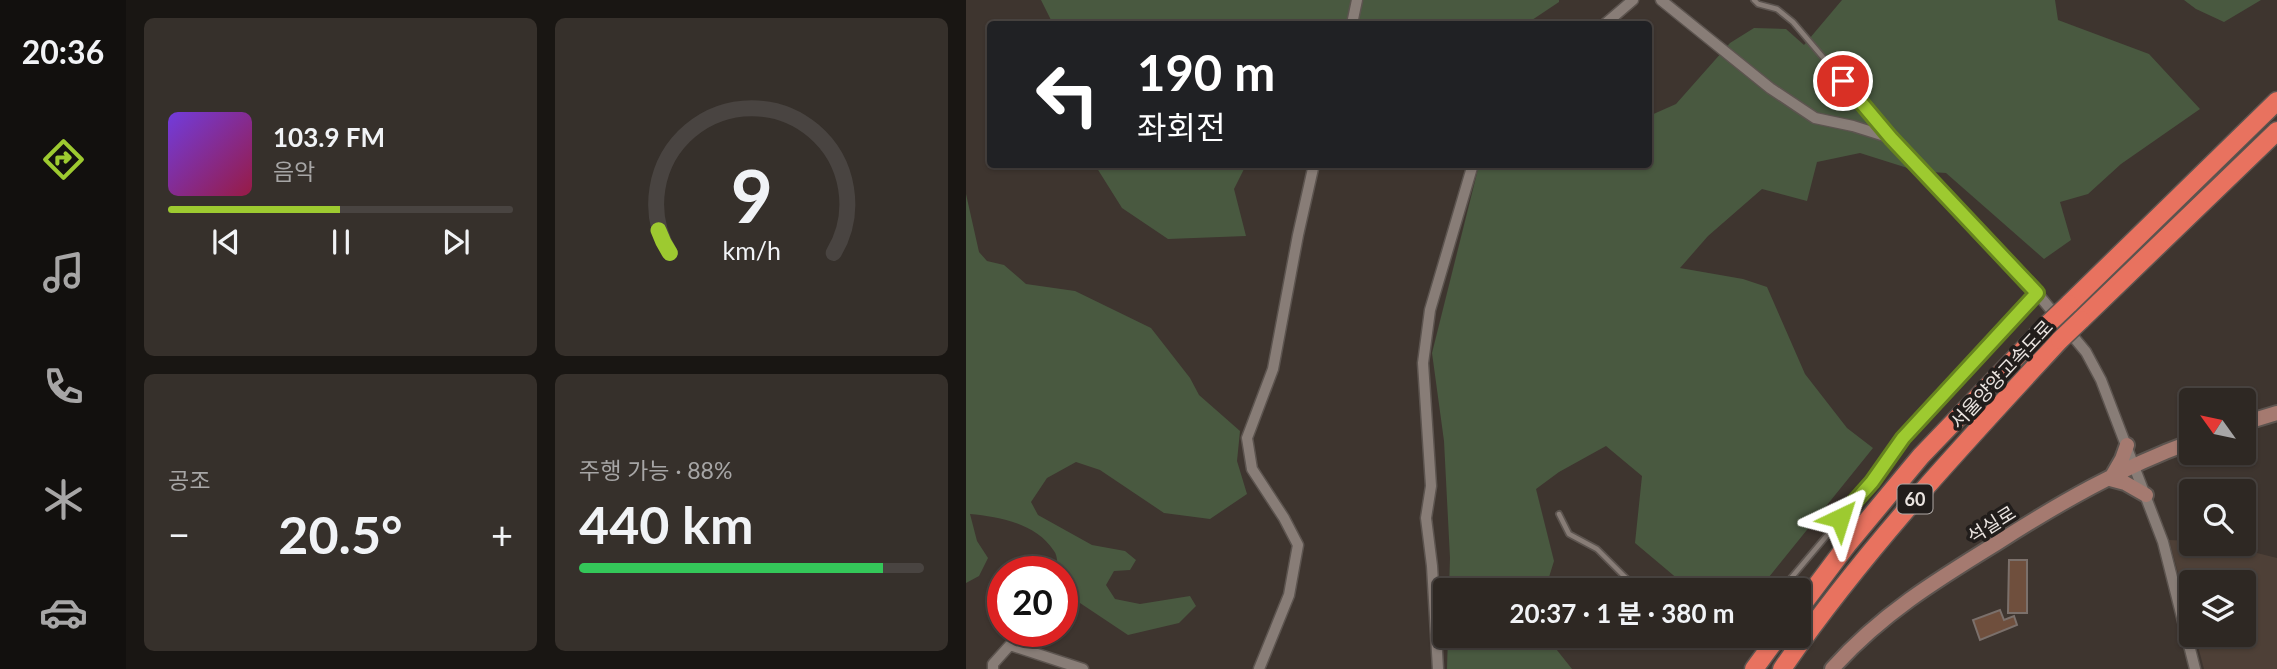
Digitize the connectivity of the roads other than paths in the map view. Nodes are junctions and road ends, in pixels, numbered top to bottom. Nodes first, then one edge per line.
1 (1357, 0) edge
2 (1633, 0) edge
3 (1661, 0) edge
4 (1754, 0) edge
5 (1353, 21) edge
6 (1608, 21) edge
7 (2277, 102) edge
8 (2277, 131) edge
9 (1891, 138) junction
10 (1313, 168) edge
11 (1472, 168) edge
12 (2037, 293) junction
13 (2277, 413) edge
14 (2256, 419) edge
15 (2127, 444) junction
16 (2179, 447) edge
17 (2136, 466) junction
18 (2110, 479) junction
19 (2146, 495) junction
20 (1559, 514) dead end
21 (1625, 577) edge
22 (1791, 578) edge
23 (1811, 593) edge
24 (1769, 648) edge
25 (993, 669) edge
26 (1083, 669) edge
27 (1259, 669) edge
28 (1438, 669) edge
29 (1754, 669) edge
30 (1782, 669) edge
31 (1832, 669) edge
32 (2195, 669) edge

1 - 5 street
2 - 6 street
3 - 9 street
4 - 9 lane
7 - 23 highway, 서울양양고속도로 / 60, bridge
8 - 30 highway, 서울양양고속도로 / 60, bridge
9 - 12 street
10 - 27 street
11 - 28 street
12 - 15 street
12 - 22 lane
13 - 14 main road
15 - 17 street
15 - 18 main road
16 - 17 main road, 석실로
17 - 18 main road, 석실로
17 - 19 street
18 - 19 main road
18 - 31 main road, 석실로
19 - 32 street
20 - 21 lane
24 - 29 highway
25 - 26 street

